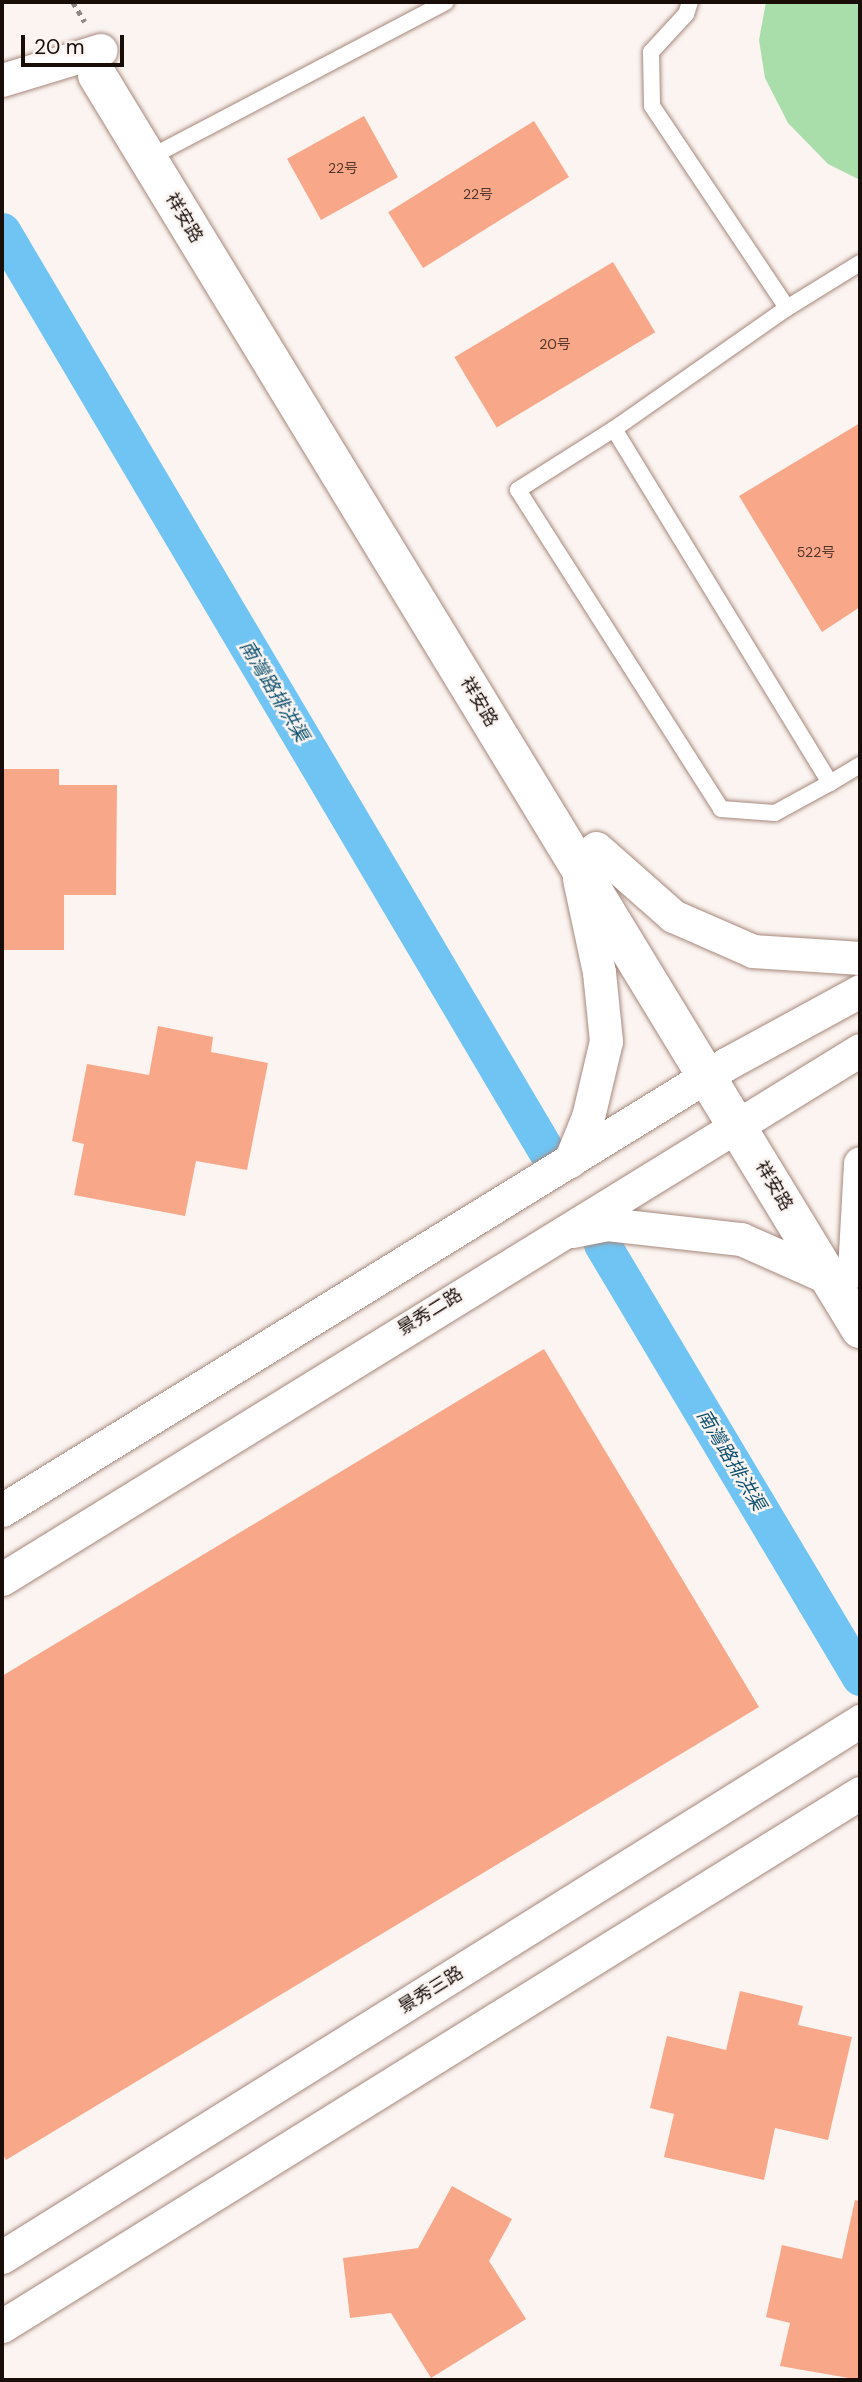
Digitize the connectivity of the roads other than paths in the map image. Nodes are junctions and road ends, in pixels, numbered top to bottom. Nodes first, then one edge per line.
1 (446, 2) edge
2 (690, 2) edge
3 (99, 63) junction
4 (2, 80) edge
5 (2, 98) edge
6 (164, 150) junction
7 (860, 263) edge
8 (786, 308) junction
9 (614, 429) junction
10 (860, 765) edge
11 (830, 783) junction
12 (585, 854) junction
13 (860, 958) edge
14 (860, 991) edge
15 (860, 1050) edge
16 (716, 1070) junction
17 (746, 1118) junction
18 (569, 1161) junction
19 (860, 1163) edge
20 (559, 1233) junction
21 (848, 1276) edge
22 (860, 1329) edge
23 (2, 1510) edge
24 (2, 1579) edge
25 (860, 1721) edge
26 (854, 1797) edge
27 (2, 2258) edge
28 (2, 2326) edge

1 - 6 lane
2 - 8 lane
3 - 4 street
3 - 5 street
3 - 6 main road, 祥安路
3 - 12 main road, 祥安路
6 - 12 main road, 祥安路
7 - 8 lane
8 - 9 lane
9 - 11 lane
9 - 11 lane
10 - 11 lane
12 - 13 street
12 - 16 main road, 祥安路
12 - 18 street
14 - 16 street
15 - 17 street, 景秀二路
16 - 17 main road, 祥安路
16 - 18 street
17 - 20 street, 景秀二路
17 - 21 main road, 祥安路
18 - 23 street
19 - 21 street
20 - 21 street
20 - 24 street, 景秀二路
21 - 22 main road, 祥安路
25 - 27 street, 景秀三路
26 - 28 street

